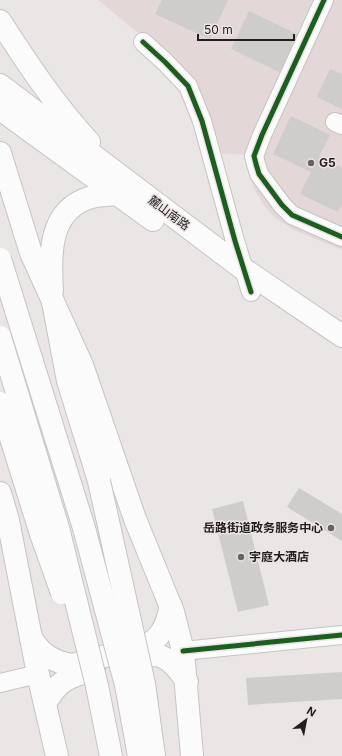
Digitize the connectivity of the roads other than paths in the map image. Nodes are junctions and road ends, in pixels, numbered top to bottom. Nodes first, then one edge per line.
1 (324, 0) edge
2 (0, 21) edge
3 (143, 42) dead end
4 (0, 85) edge
5 (0, 109) edge
6 (0, 153) edge
7 (121, 187) junction
8 (342, 237) edge
9 (0, 258) edge
10 (242, 268) junction
11 (251, 292) junction
12 (53, 302) junction
13 (342, 336) edge
14 (0, 337) edge
15 (342, 352) edge
16 (0, 403) edge
17 (0, 493) edge
18 (171, 606) junction
19 (342, 635) edge
20 (31, 638) junction
21 (183, 651) junction
22 (38, 674) junction
23 (186, 682) junction
24 (0, 683) edge
25 (135, 684) junction
26 (97, 686) junction
27 (45, 704) junction
28 (57, 756) edge
29 (111, 756) edge
30 (139, 756) edge
31 (154, 756) edge
32 (192, 756) edge

1 - 8 street
2 - 7 main road
3 - 10 street
4 - 7 main road, 麓山南路
5 - 7 main road, 麓山南路
6 - 12 main road
7 - 10 main road, 麓山南路
7 - 11 main road, 麓山南路
7 - 12 main road
9 - 25 main road, bridge
10 - 11 street
10 - 13 main road, 麓山南路
11 - 15 main road, 麓山南路
12 - 18 main road
12 - 25 main road, bridge
14 - 26 main road, bridge
16 - 26 main road, bridge
17 - 20 main road
18 - 20 main road
18 - 21 main road
19 - 21 street
20 - 22 main road
21 - 23 main road
22 - 24 street
22 - 27 main road
23 - 27 main road
23 - 32 main road
25 - 30 main road
25 - 31 main road
26 - 29 main road
27 - 28 main road

